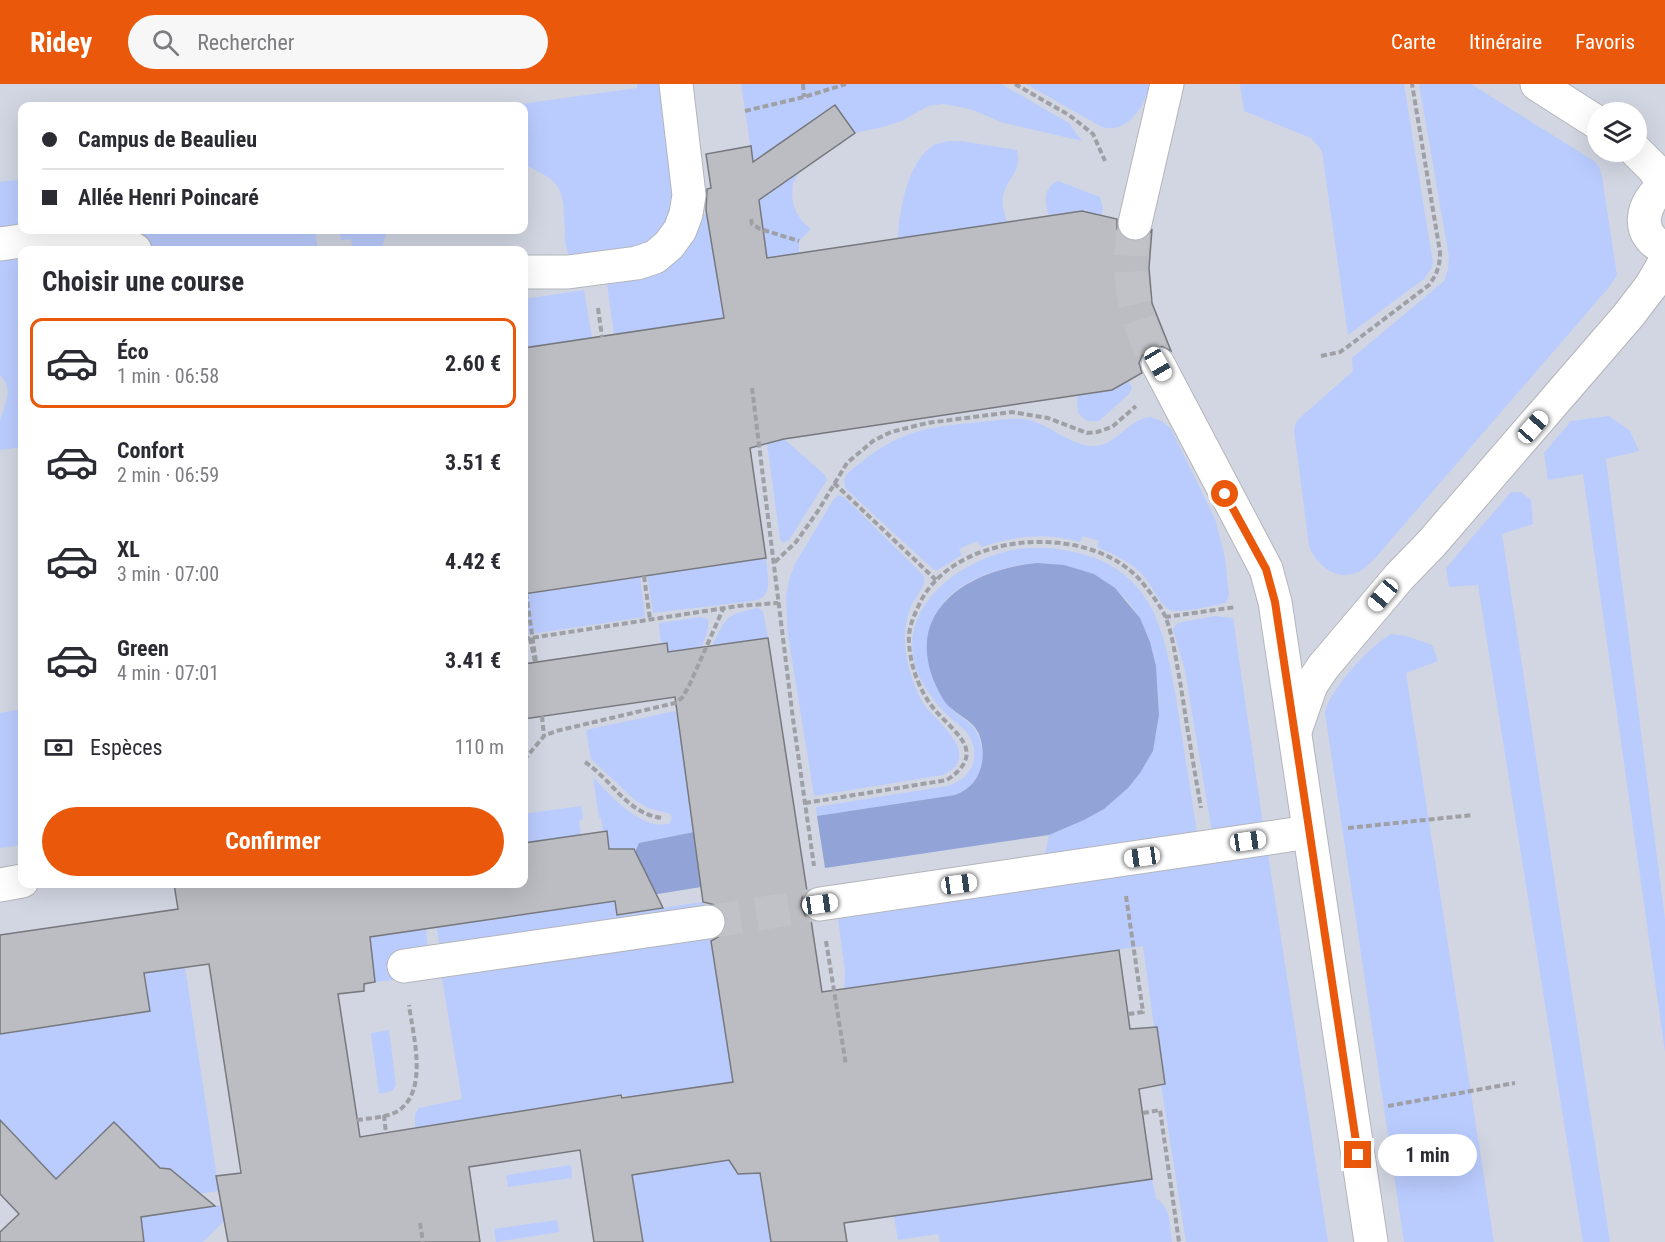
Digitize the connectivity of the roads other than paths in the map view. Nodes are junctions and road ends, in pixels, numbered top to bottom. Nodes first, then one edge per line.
1 (676, 84) edge
2 (1167, 84) edge
3 (1537, 84) edge
4 (1587, 116) edge
5 (1647, 162) edge
6 (1665, 185) edge
7 (1136, 223) tunnel mouth
8 (0, 244) edge
9 (126, 246) edge
10 (1665, 248) edge
11 (1665, 262) edge
12 (528, 272) edge
13 (1162, 371) tunnel mouth
14 (1294, 733) junction
15 (1309, 832) junction
16 (18, 882) edge
17 (0, 885) edge
18 (820, 904) tunnel mouth
19 (708, 922) tunnel mouth
20 (404, 966) road end
21 (1371, 1242) edge

1 - 12 street
2 - 7 street
3 - 4 street
5 - 6 street
6 - 10 street
8 - 9 street
11 - 14 street
13 - 14 street
14 - 15 street
15 - 18 street
15 - 21 street
16 - 17 street
19 - 20 street

